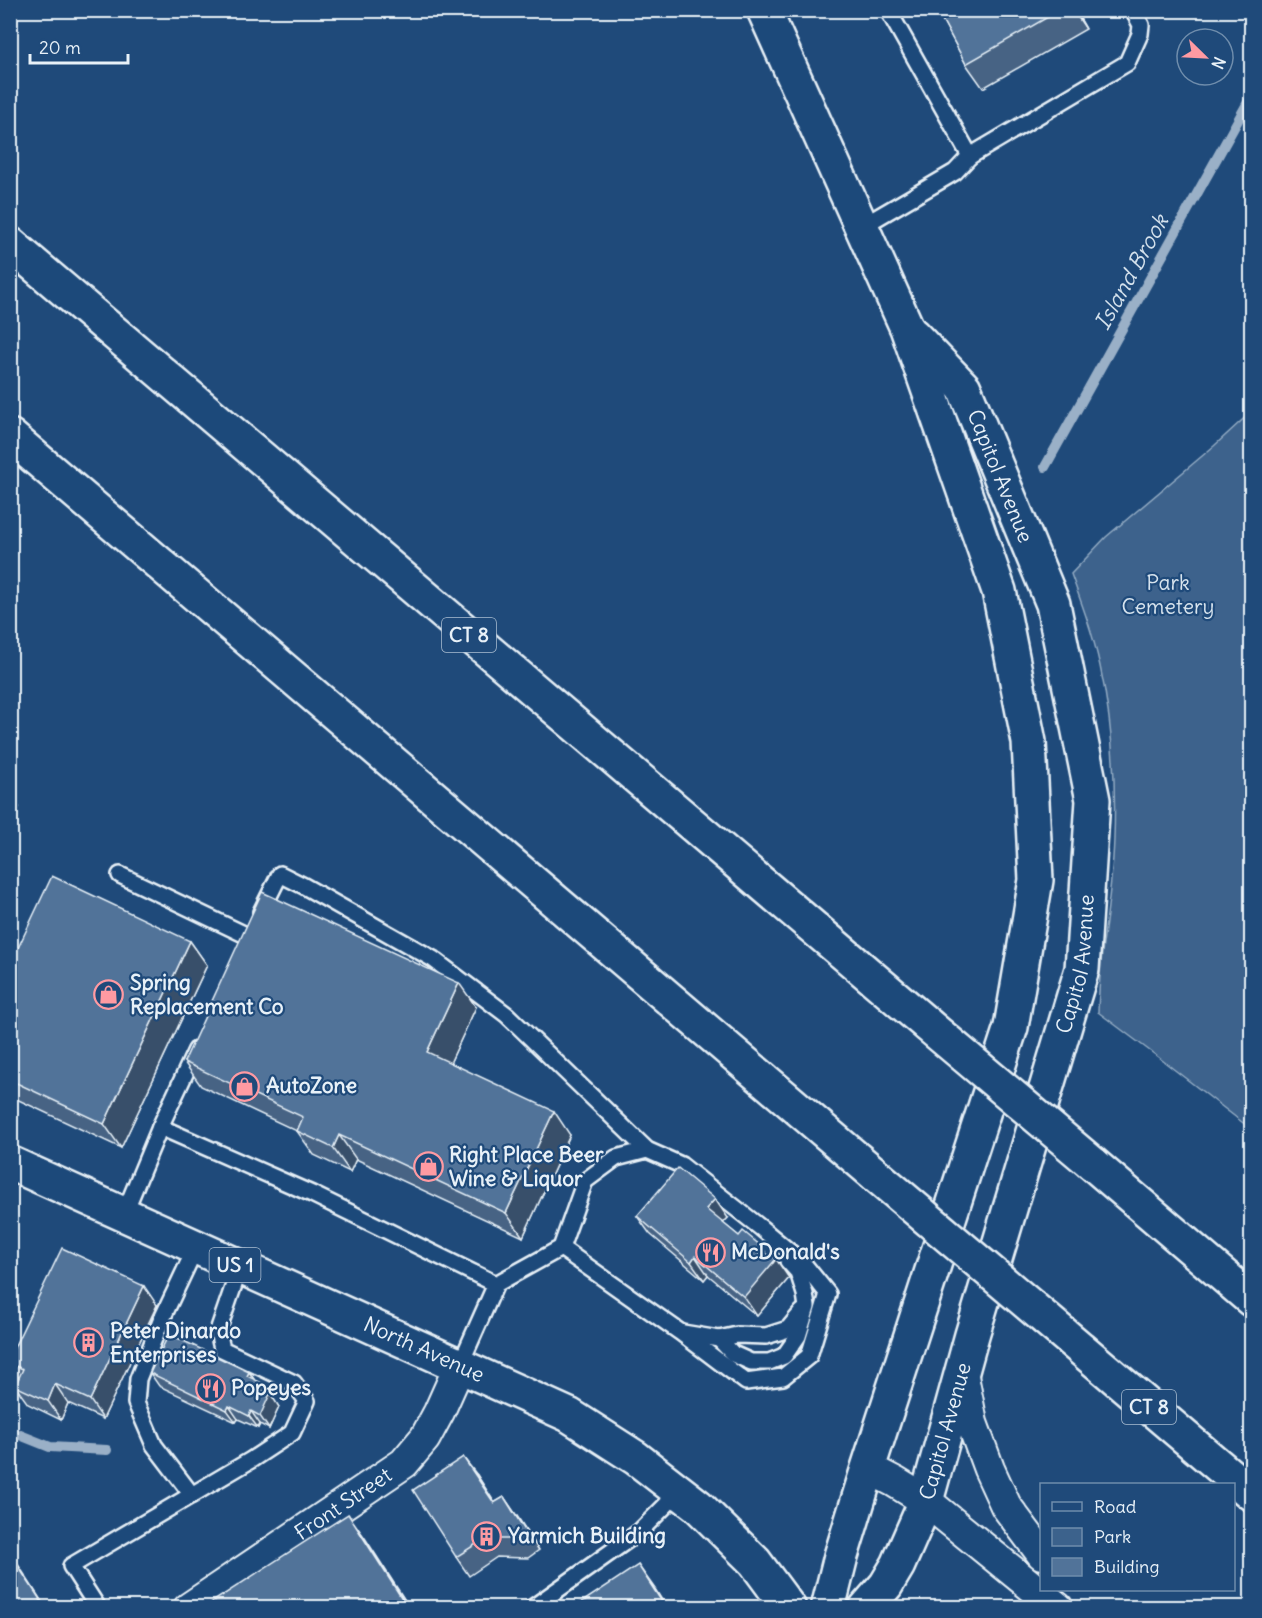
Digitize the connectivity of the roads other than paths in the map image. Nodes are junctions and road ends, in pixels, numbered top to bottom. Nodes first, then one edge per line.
1 (764, 10) edge
2 (888, 10) edge
3 (1133, 10) edge
4 (970, 156) junction
5 (861, 227) junction
6 (10, 244) edge
7 (907, 328) junction
8 (10, 436) edge
9 (120, 874) dead end
10 (200, 1041) edge
11 (160, 1127) junction
12 (647, 1150) junction
13 (10, 1163) edge
14 (123, 1214) junction
15 (761, 1228) junction
16 (195, 1247) junction
17 (561, 1248) junction
18 (240, 1267) junction
19 (496, 1284) junction
20 (1251, 1300) edge
21 (807, 1307) junction
22 (680, 1332) junction
23 (719, 1339) junction
24 (460, 1365) junction
25 (962, 1371) junction
26 (868, 1468) junction
27 (680, 1491) junction
28 (1251, 1494) edge
29 (192, 1495) junction
30 (926, 1501) junction
31 (1040, 1553) edge
32 (1067, 1591) edge
33 (98, 1608) edge
34 (189, 1608) edge
35 (532, 1608) edge
36 (789, 1608) edge
37 (828, 1608) edge
38 (866, 1608) edge
39 (1058, 1608) edge
40 (1079, 1608) edge

1 - 5 main road, Capitol Avenue
2 - 4 lane
3 - 4 lane
4 - 5 lane
5 - 7 main road, Capitol Avenue
6 - 20 main road, CT 8, bridge
7 - 25 main road, Capitol Avenue
7 - 26 main road, Capitol Avenue
8 - 28 main road, CT 8, bridge
9 - 12 lane
10 - 11 lane
11 - 14 lane
11 - 19 lane
12 - 15 lane
12 - 17 lane
13 - 14 main road, North Avenue / US 1
14 - 16 main road, North Avenue / US 1
15 - 21 lane
15 - 22 lane
16 - 18 main road, North Avenue / US 1
16 - 29 lane
17 - 19 lane
17 - 22 lane
18 - 24 main road, North Avenue / US 1
18 - 29 lane
19 - 24 lane
21 - 23 lane
21 - 23 lane
22 - 23 lane
24 - 27 main road, North Avenue / US 1
24 - 34 street, Front Street
25 - 30 main road, Capitol Avenue
25 - 31 street
26 - 30 street
26 - 37 main road, Capitol Avenue
27 - 35 lane
27 - 36 main road, North Avenue / US 1
29 - 33 lane
30 - 38 main road, Capitol Avenue
30 - 39 street
32 - 40 street

